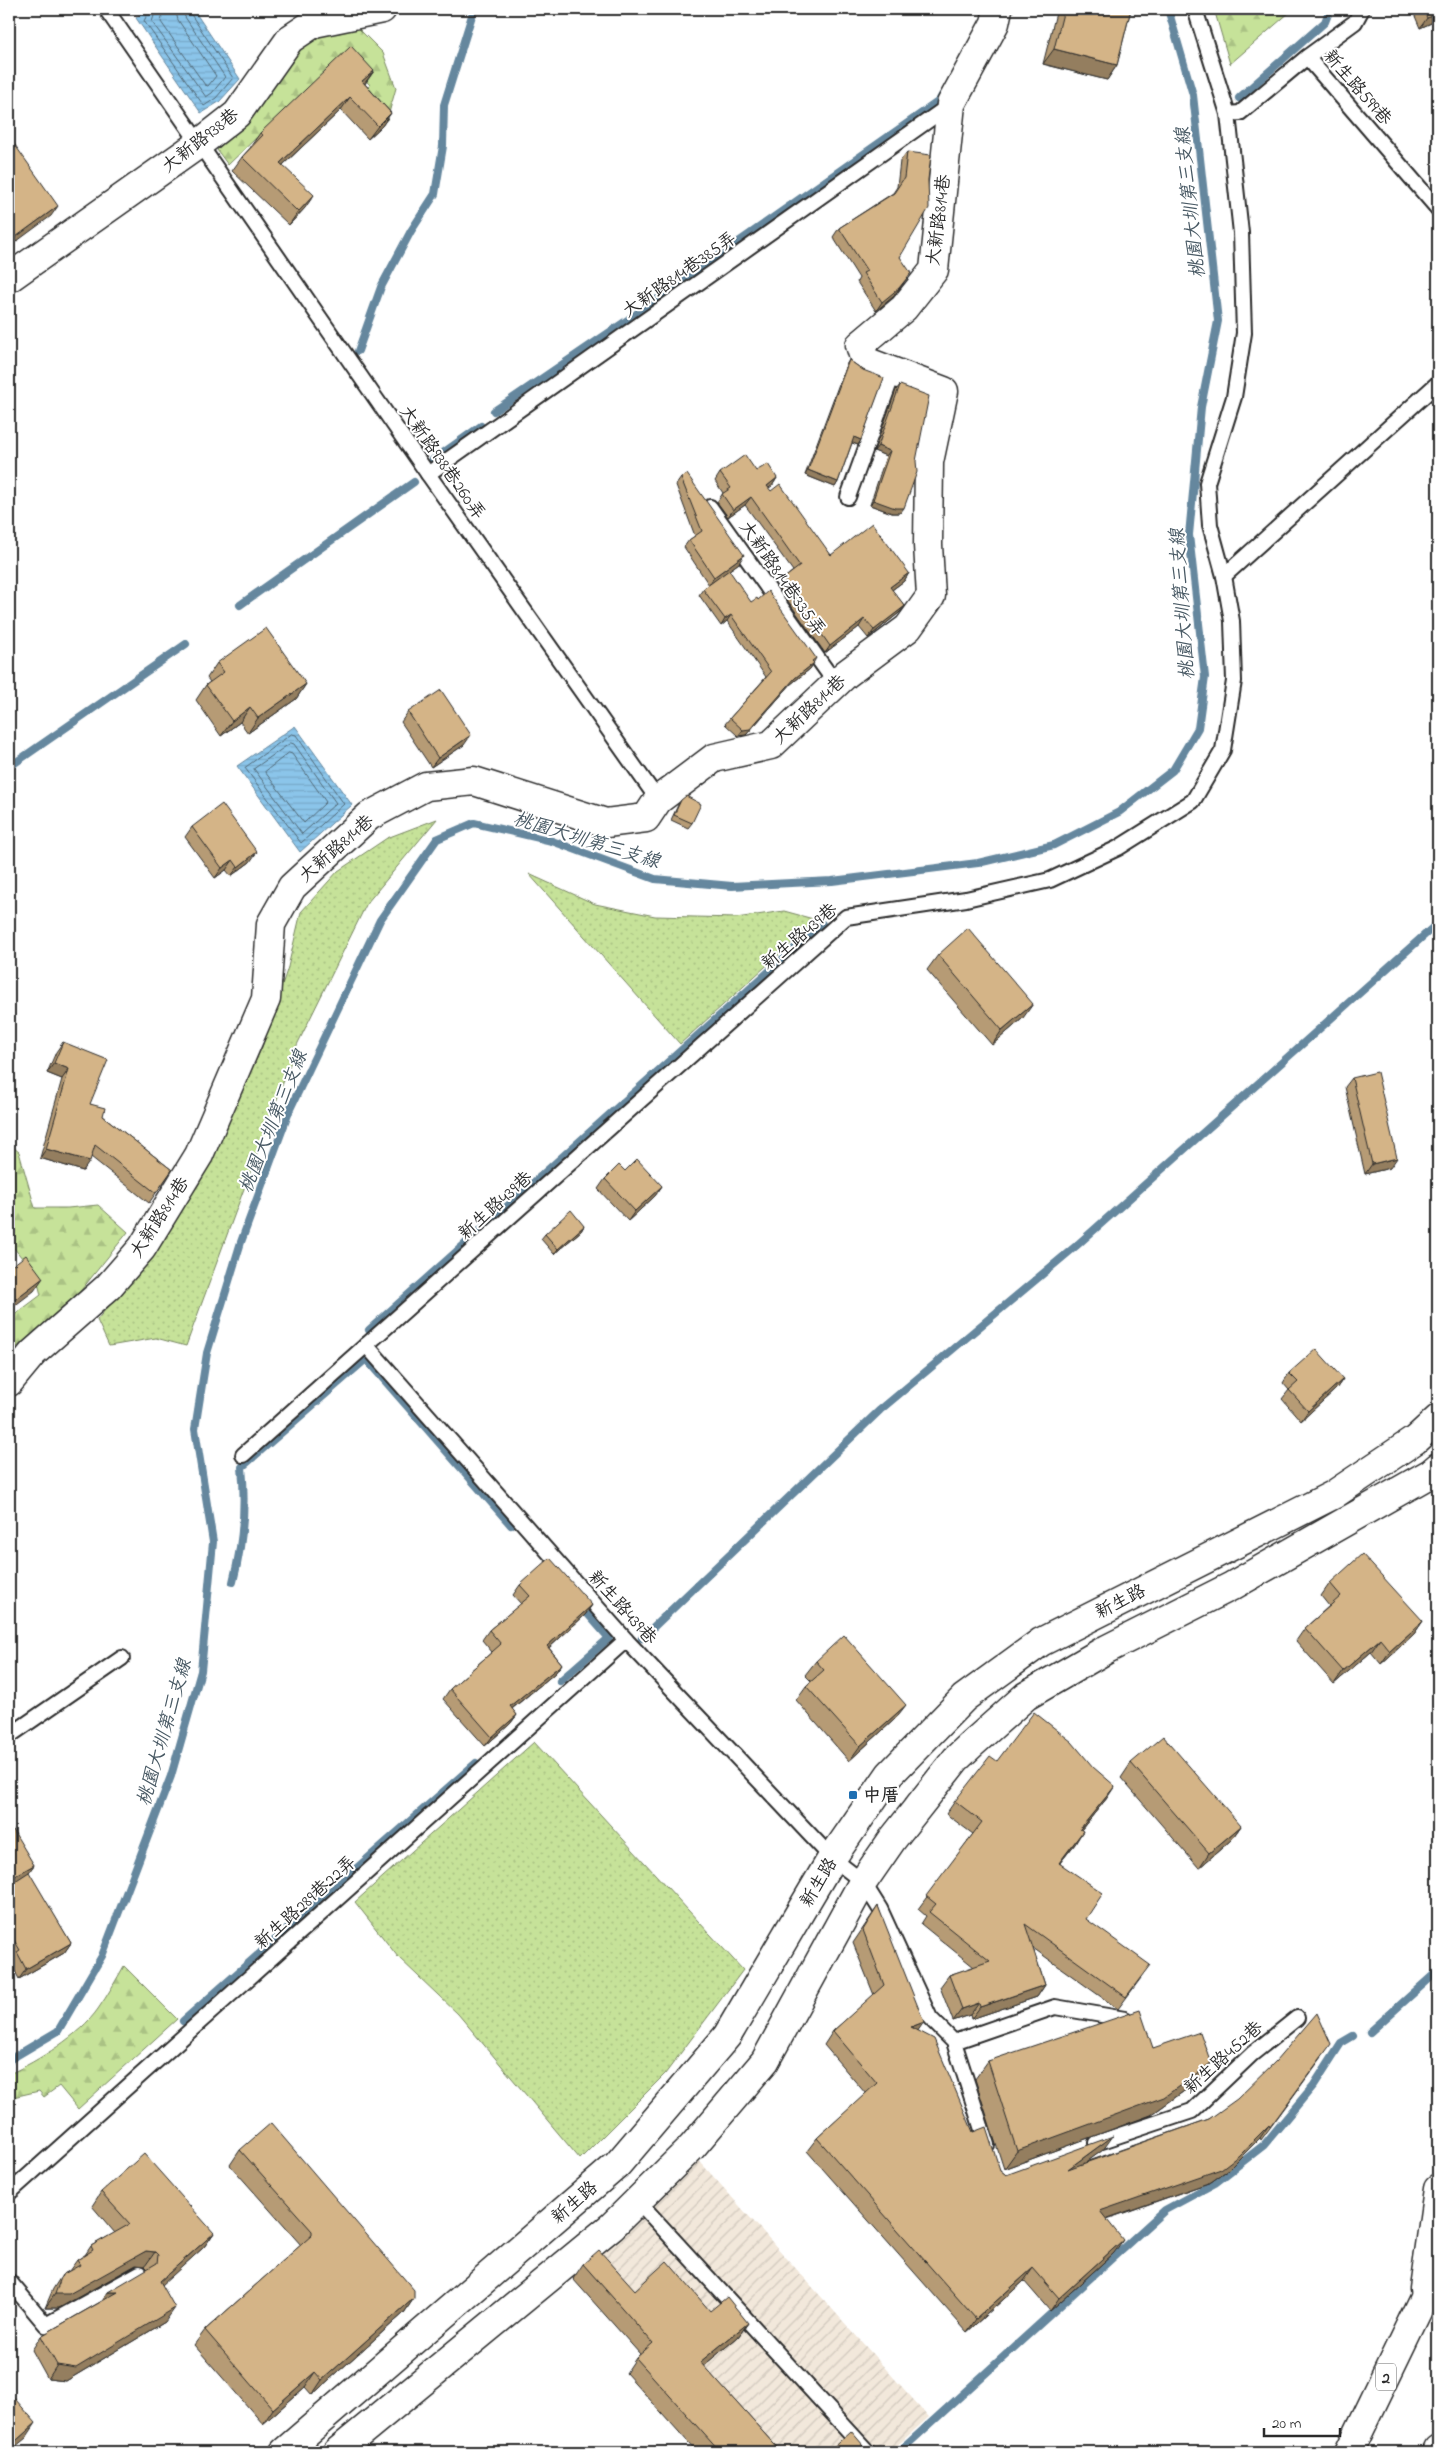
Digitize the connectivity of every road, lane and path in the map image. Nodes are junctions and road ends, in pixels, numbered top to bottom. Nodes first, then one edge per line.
1 (106, 9) edge
2 (382, 9) edge
3 (998, 9) edge
4 (1195, 9) edge
5 (1362, 9) edge
6 (1307, 57) junction
7 (951, 104) junction
8 (1228, 114) junction
9 (200, 144) junction
10 (1438, 209) edge
11 (9, 278) edge
12 (894, 371) junction
13 (1438, 383) edge
14 (428, 474) junction
15 (700, 493) edge
16 (848, 497) dead end
17 (1224, 576) junction
18 (836, 684) junction
19 (658, 800) junction
20 (366, 1344) junction
21 (9, 1382) edge
22 (1438, 1419) edge
23 (243, 1455) dead end
24 (1438, 1467) edge
25 (626, 1640) junction
26 (122, 1658) dead end
27 (9, 1736) edge
28 (832, 1858) junction
29 (863, 1882) junction
30 (1297, 2018) dead end
31 (1125, 2019) edge
32 (954, 2042) junction
33 (1086, 2147) edge
34 (992, 2162) edge
35 (1438, 2189) edge
36 (9, 2193) edge
37 (638, 2200) junction
38 (1438, 2268) edge
39 (140, 2273) edge
40 (9, 2281) edge
41 (1422, 2301) junction
42 (284, 2452) edge
43 (337, 2452) edge
44 (868, 2452) edge
45 (1349, 2452) edge

1 - 9 lane, 大新路938巷260弄
2 - 9 main road, 大新路938巷
3 - 7 main road, 大新路814巷
4 - 8 lane
5 - 6 lane
6 - 8 lane, 新生路599巷
6 - 10 lane, 新生路599巷
7 - 12 main road, 大新路814巷
7 - 14 lane, 大新路814巷385弄
8 - 17 lane, 新生路439巷
9 - 11 main road, 大新路938巷
9 - 14 lane, 大新路938巷260弄
12 - 16 lane
12 - 18 main road, 大新路814巷
13 - 17 lane
14 - 19 lane, 大新路938巷260弄
15 - 18 lane, 大新路814巷335弄
17 - 20 lane, 新生路439巷
18 - 19 main road, 大新路814巷
19 - 21 main road, 大新路814巷
20 - 23 lane, 新生路439巷
20 - 25 lane, 新生路439巷
22 - 28 main road, 新生路
24 - 29 main road, 新生路
25 - 28 lane, 新生路439巷
25 - 36 lane, 新生路289巷22弄
26 - 27 lane
28 - 29 lane, 新生路439巷
28 - 42 main road, 新生路
29 - 32 lane
29 - 37 main road, 新生路
30 - 33 lane, 新生路452巷
31 - 32 lane
32 - 34 lane
35 - 41 main road
37 - 43 main road, 新生路
37 - 44 lane
38 - 41 main road, 2
39 - 40 lane
41 - 45 main road, 2

